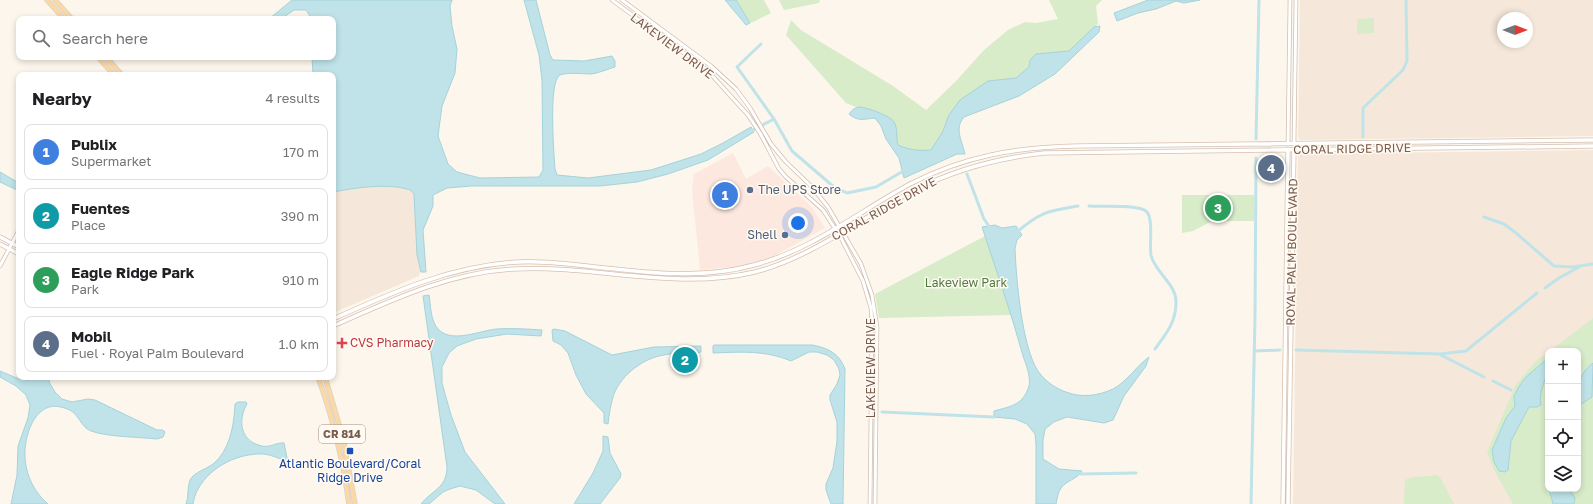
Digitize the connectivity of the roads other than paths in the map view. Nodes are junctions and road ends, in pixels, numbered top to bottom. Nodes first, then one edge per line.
1 (47, 0) edge
2 (55, 0) edge
3 (612, 0) edge
4 (622, 0) edge
5 (1290, 0) edge
6 (1296, 0) edge
7 (61, 16) edge
8 (69, 16) edge
9 (101, 60) edge
10 (109, 60) edge
11 (111, 72) edge
12 (119, 72) edge
13 (1593, 140) edge
14 (1419, 143) junction
15 (1288, 144) junction
16 (1294, 144) junction
17 (1593, 146) edge
18 (1419, 148) junction
19 (1288, 150) junction
20 (1294, 150) junction
21 (840, 226) junction
22 (835, 229) junction
23 (843, 231) junction
24 (839, 234) junction
25 (16, 235) edge
26 (0, 237) edge
27 (11, 243) junction
28 (0, 244) edge
29 (16, 246) edge
30 (8, 248) junction
31 (16, 252) edge
32 (0, 266) edge
33 (336, 318) edge
34 (336, 325) edge
35 (319, 380) edge
36 (326, 380) edge
37 (349, 504) edge
38 (355, 504) edge
39 (870, 504) edge
40 (875, 504) edge
41 (1283, 504) edge
42 (1288, 504) edge

1 - 7 main road
2 - 8 main road
3 - 22 street, LAKEVIEW DRIVE
4 - 21 street, LAKEVIEW DRIVE
5 - 15 street, ROYAL PALM BOULEVARD
6 - 16 street, ROYAL PALM BOULEVARD
9 - 11 main road
10 - 12 main road
13 - 14 main road, CORAL RIDGE DRIVE
14 - 16 main road, CORAL RIDGE DRIVE
14 - 18 main road
15 - 16 main road, CORAL RIDGE DRIVE
15 - 19 main road, ROYAL PALM BOULEVARD
15 - 21 main road, CORAL RIDGE DRIVE
16 - 20 main road, ROYAL PALM BOULEVARD
17 - 18 main road, CORAL RIDGE DRIVE
18 - 20 main road, CORAL RIDGE DRIVE
19 - 20 main road, CORAL RIDGE DRIVE
19 - 23 main road, CORAL RIDGE DRIVE
19 - 41 main road, ROYAL PALM BOULEVARD
20 - 42 main road, ROYAL PALM BOULEVARD
21 - 22 main road, CORAL RIDGE DRIVE
21 - 23 street, LAKEVIEW DRIVE
22 - 24 street, LAKEVIEW DRIVE
22 - 33 main road, CORAL RIDGE DRIVE
23 - 24 main road, CORAL RIDGE DRIVE
23 - 40 street, LAKEVIEW DRIVE
24 - 34 main road, CORAL RIDGE DRIVE
24 - 39 street, LAKEVIEW DRIVE
25 - 27 street
26 - 27 main road
27 - 29 main road
27 - 30 street
28 - 30 main road
30 - 31 main road
30 - 32 street
35 - 37 main road, CR 814
36 - 38 main road, CR 814

